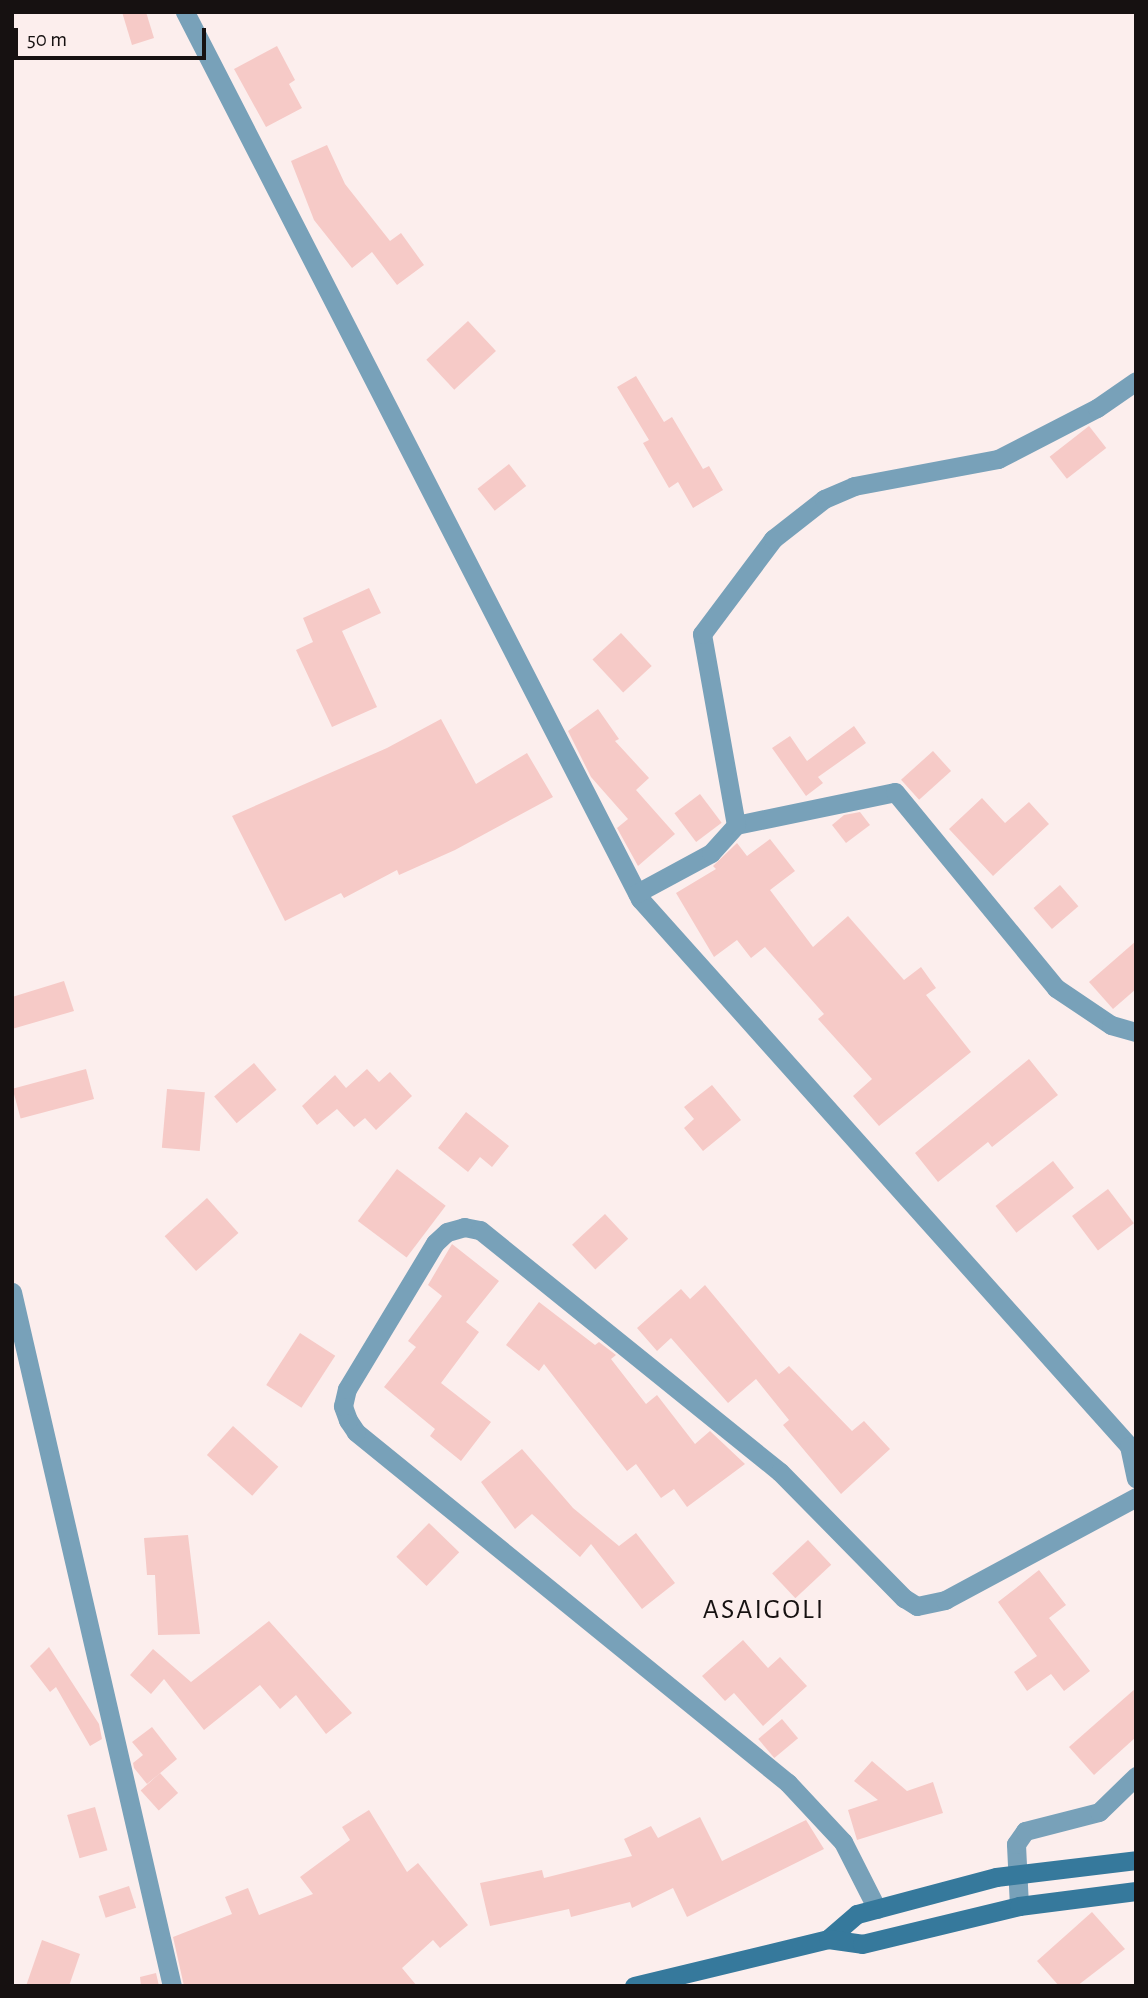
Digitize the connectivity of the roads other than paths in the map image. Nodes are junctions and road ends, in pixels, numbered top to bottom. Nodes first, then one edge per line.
1 (185, 12) edge
2 (1136, 381) edge
3 (736, 825) junction
4 (637, 893) junction
5 (1136, 1032) edge
6 (12, 1292) edge
7 (1132, 1442) edge
8 (1136, 1478) edge
9 (1136, 1497) edge
10 (1136, 1776) edge
11 (1136, 1860) edge
12 (1015, 1875) junction
13 (1136, 1891) edge
14 (1018, 1906) junction
15 (877, 1909) junction
16 (828, 1939) junction
17 (172, 1986) edge
18 (634, 1986) edge

1 - 4 street
2 - 3 street
3 - 4 street
3 - 5 street
4 - 7 street
6 - 17 street
7 - 8 street
9 - 15 street
10 - 12 street
11 - 12 main road
12 - 14 street
12 - 15 main road
13 - 14 main road
14 - 16 main road
15 - 16 main road
16 - 18 main road

